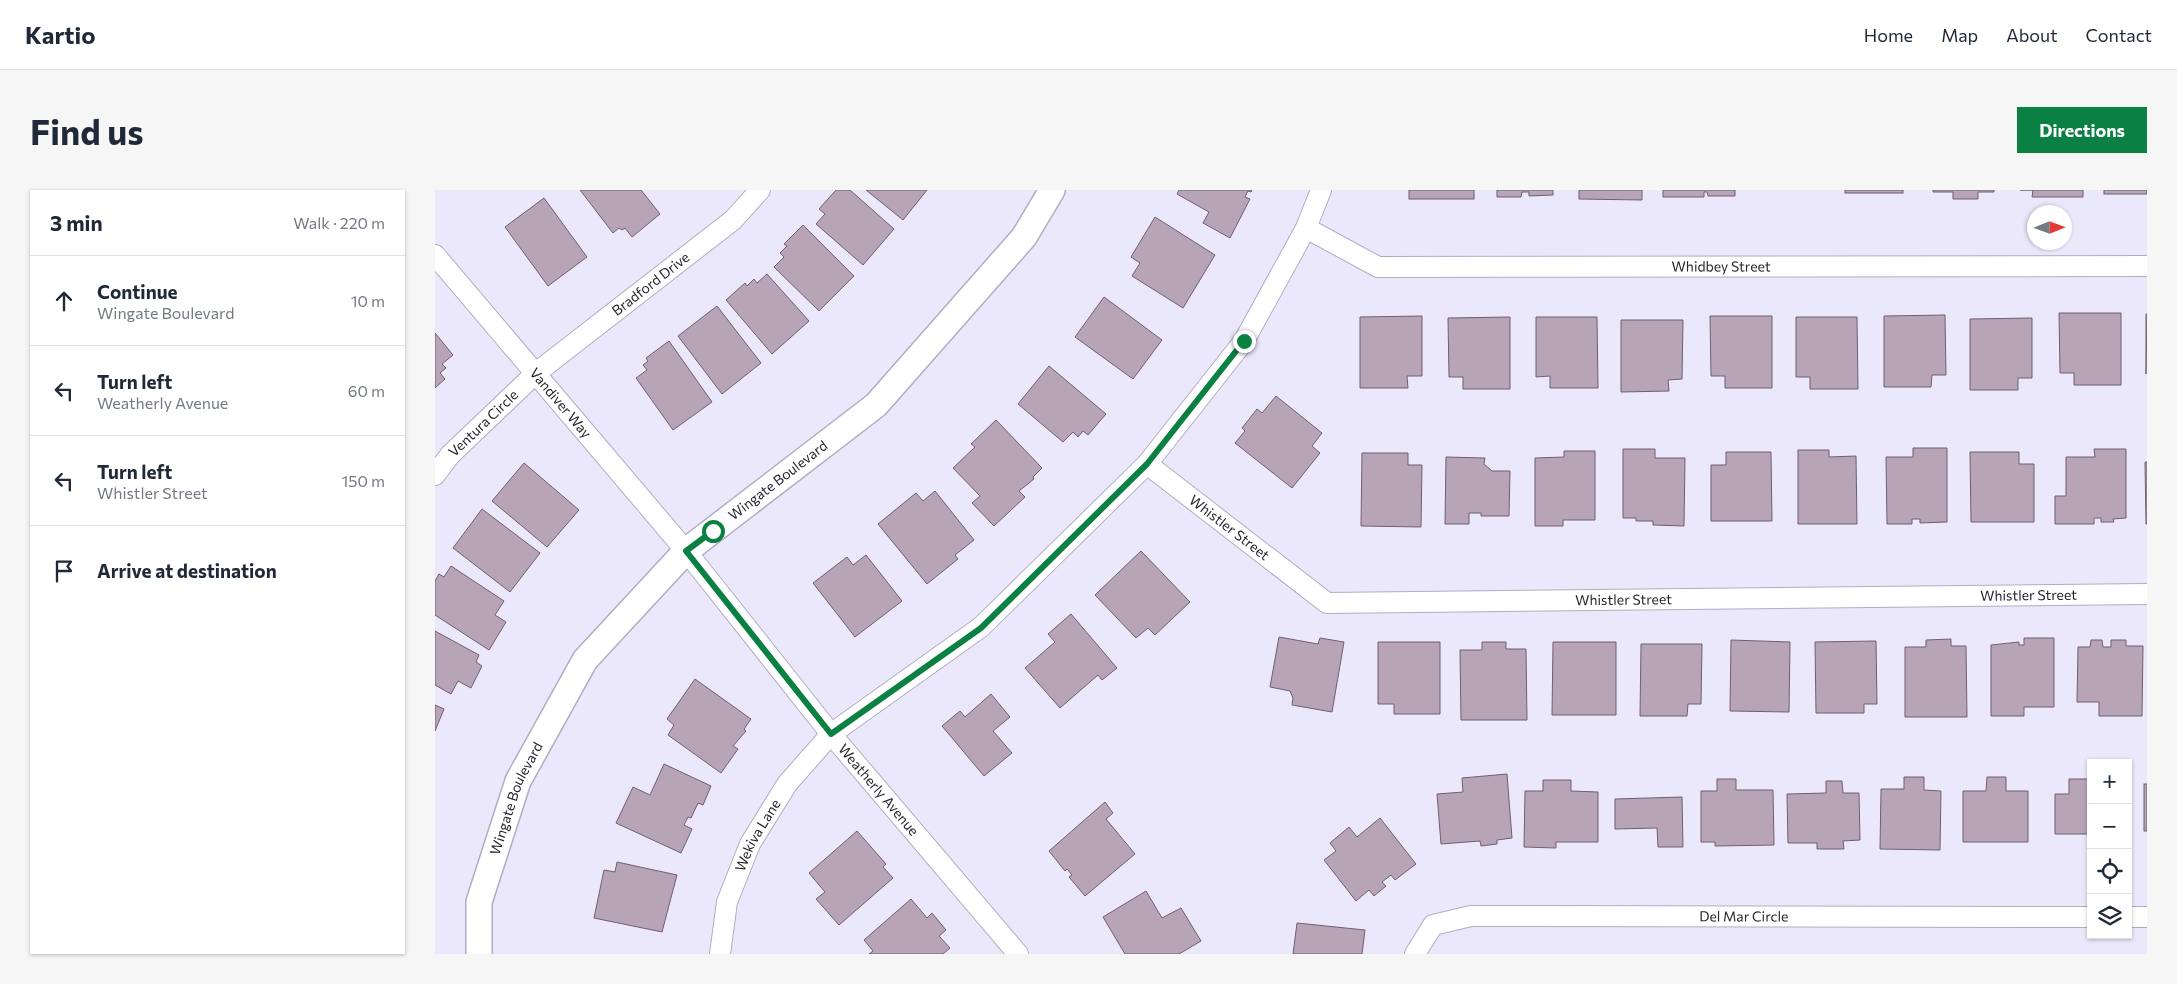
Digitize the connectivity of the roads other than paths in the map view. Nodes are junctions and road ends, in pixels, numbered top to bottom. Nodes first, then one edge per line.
1 (760, 190) edge
2 (1052, 190) edge
3 (1321, 190) edge
4 (1306, 228) junction
5 (435, 255) edge
6 (2147, 266) edge
7 (535, 373) junction
8 (1147, 464) junction
9 (435, 476) edge
10 (686, 551) junction
11 (2147, 594) edge
12 (831, 734) junction
13 (2087, 917) edge
14 (2132, 917) edge
15 (2147, 917) edge
16 (479, 954) edge
17 (720, 954) edge
18 (1019, 954) edge
19 (1415, 954) edge

1 - 7 street, Bradford Drive
2 - 10 street, Wingate Boulevard
3 - 4 street
4 - 6 street, Whidbey Street
4 - 8 street
5 - 7 street, Vandiver Way
7 - 9 street, Ventura Circle
7 - 10 street, Vandiver Way
8 - 11 street, Whistler Street
8 - 12 street
10 - 12 street, Weatherly Avenue
10 - 16 street, Wingate Boulevard
12 - 17 street, Wekiva Lane
12 - 18 street, Weatherly Avenue
13 - 19 street, Del Mar Circle
14 - 15 street

